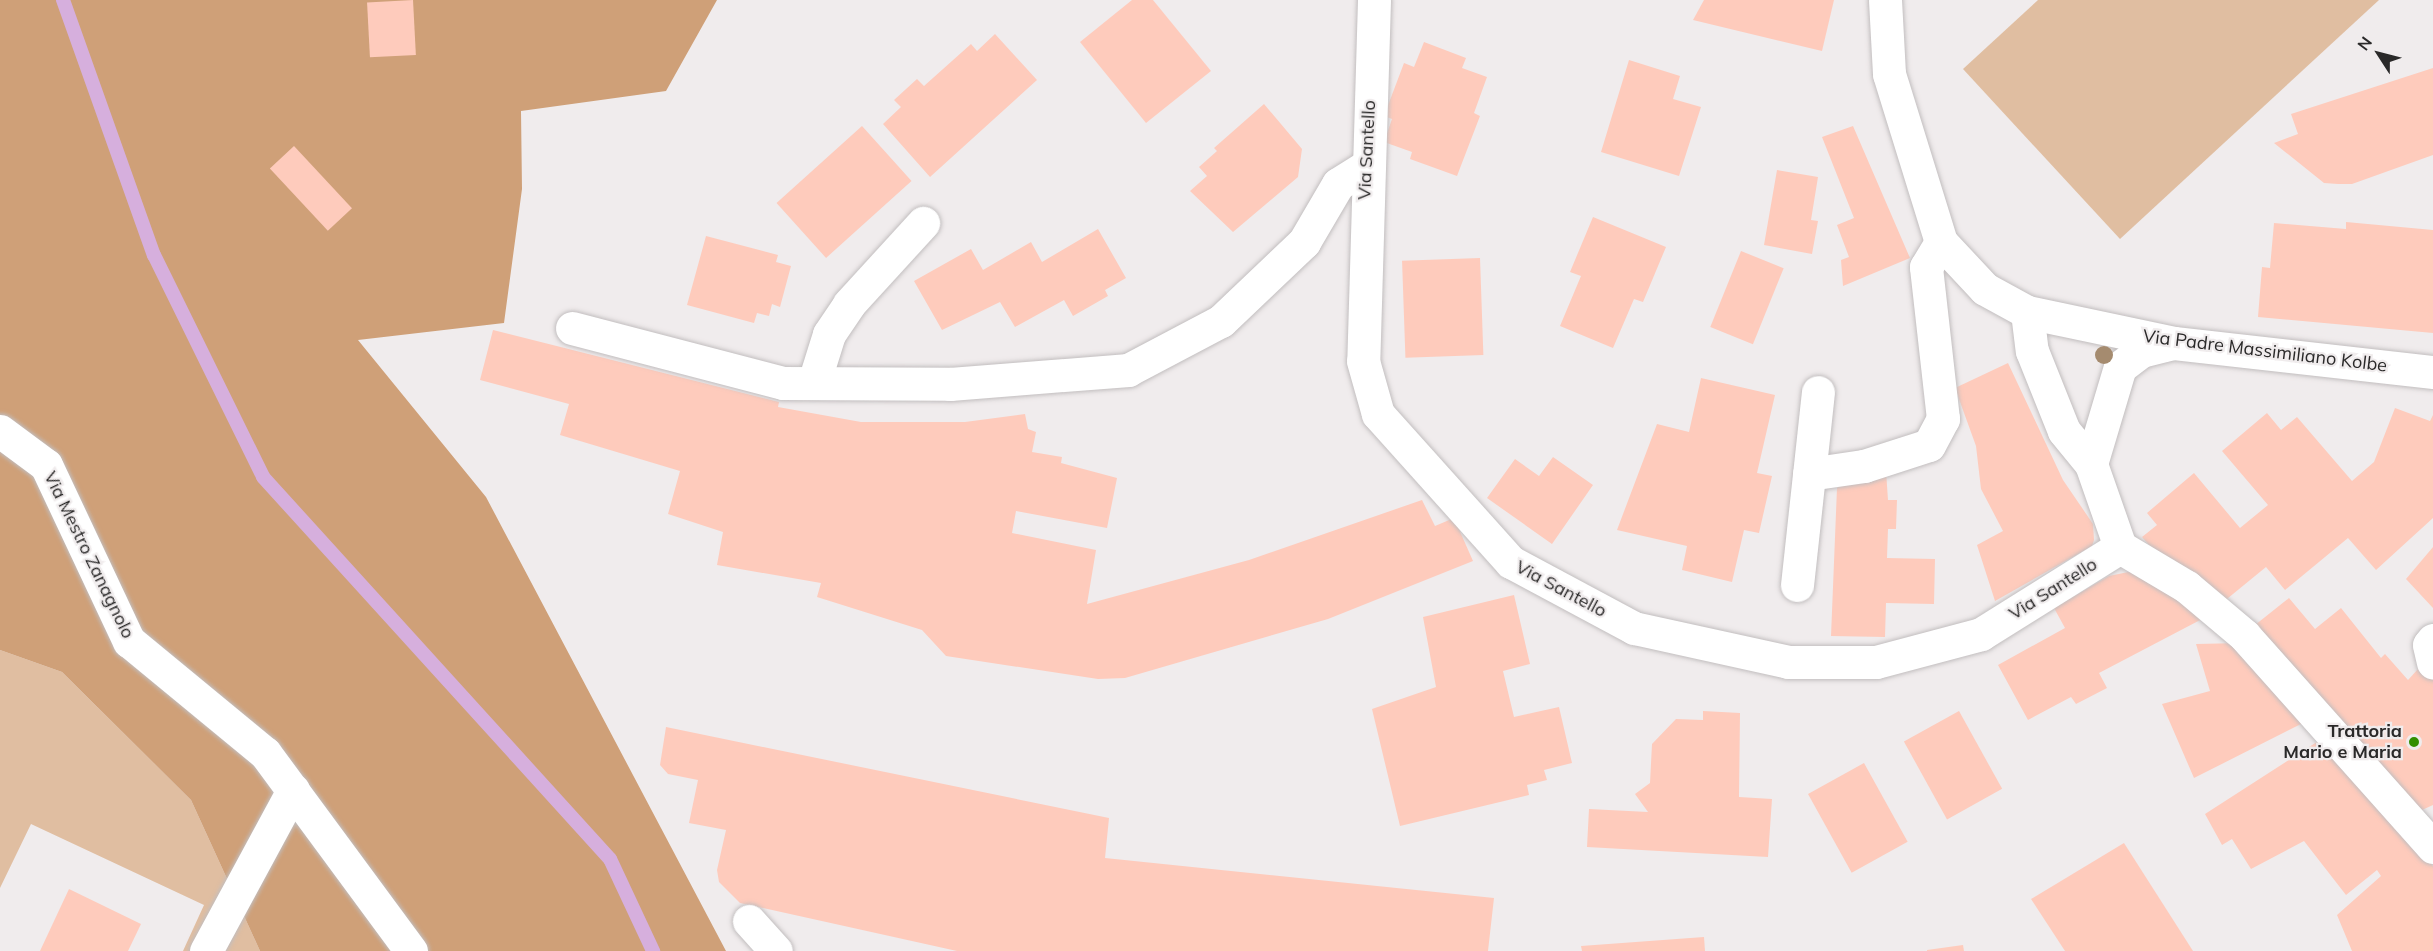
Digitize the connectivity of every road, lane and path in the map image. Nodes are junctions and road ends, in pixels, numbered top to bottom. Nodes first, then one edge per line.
1 (1374, 0) edge
2 (1885, 0) edge
3 (1365, 167) junction
4 (923, 223) dead end
5 (1941, 242) junction
6 (2027, 312) junction
7 (572, 328) dead end
8 (2174, 343) junction
9 (2433, 372) edge
10 (814, 382) junction
11 (1818, 392) dead end
12 (0, 431) edge
13 (2091, 464) junction
14 (1809, 474) junction
15 (2120, 547) junction
16 (1797, 585) dead end
17 (2433, 640) edge
18 (2433, 663) edge
19 (293, 790) junction
20 (2429, 835) edge
21 (749, 921) dead end
22 (206, 951) edge
23 (411, 951) edge
24 (776, 951) edge

1 - 3 street, Via Santello
2 - 5 street
3 - 10 street
3 - 15 street, Via Santello
4 - 10 street
5 - 6 street, Via Padre Massimiliano Kolbe
5 - 14 street
6 - 8 street, Via Padre Massimiliano Kolbe
6 - 13 street
7 - 10 street
8 - 9 street, Via Padre Massimiliano Kolbe
8 - 13 street
11 - 14 street
12 - 19 street, Via Mestro Zanagnolo
13 - 15 street
14 - 16 street
15 - 20 street
17 - 18 street
19 - 22 street
19 - 23 street, Via Mestro Zanagnolo
21 - 24 street

